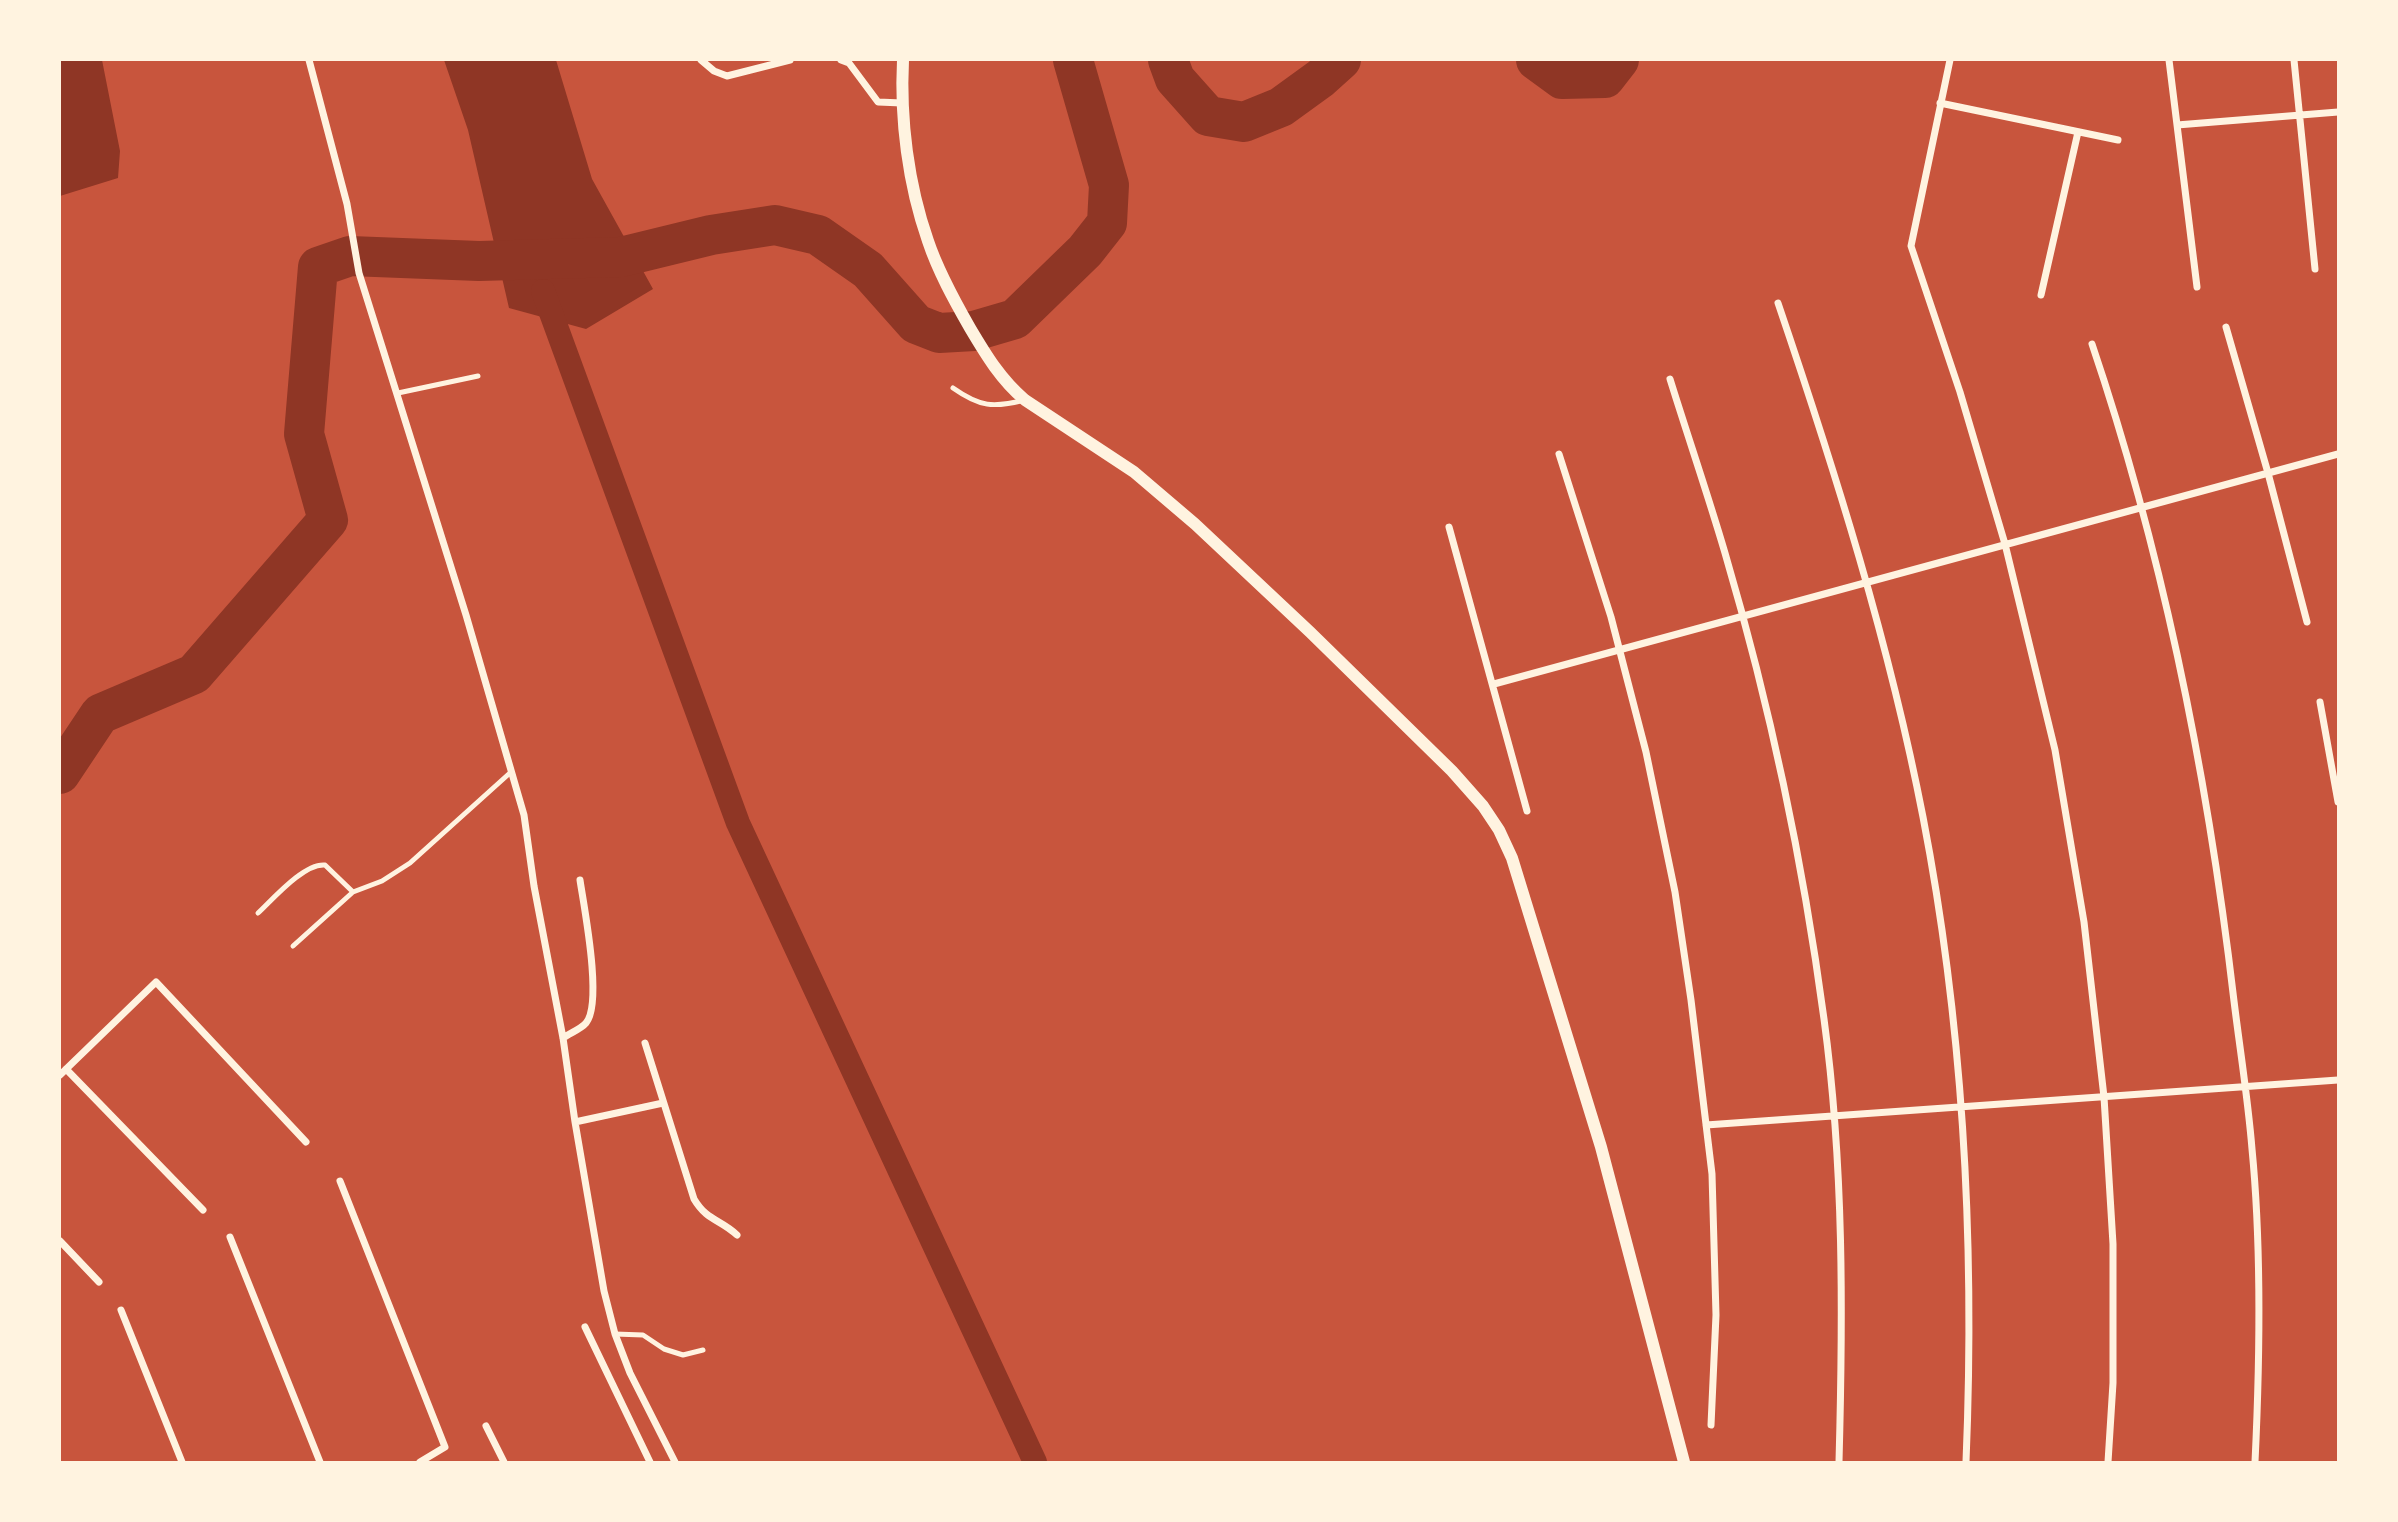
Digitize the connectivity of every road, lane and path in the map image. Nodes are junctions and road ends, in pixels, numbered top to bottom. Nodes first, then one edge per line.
1 (309, 60) edge
2 (701, 60) edge
3 (790, 60) edge
4 (841, 60) edge
5 (903, 60) edge
6 (1950, 60) edge
7 (2169, 60) edge
8 (2294, 60) edge
9 (902, 103) junction
10 (1940, 103) junction
11 (2339, 112) edge
12 (2299, 115) junction
13 (2177, 125) junction
14 (2078, 132) junction
15 (2118, 141) dead end
16 (2315, 269) dead end
17 (2197, 287) dead end
18 (2042, 295) dead end
19 (1778, 303) dead end
20 (2225, 327) dead end
21 (2092, 344) dead end
22 (478, 376) dead end
23 (1670, 379) dead end
24 (953, 388) dead end
25 (398, 393) junction
26 (1025, 400) junction
27 (1559, 454) dead end
28 (2339, 454) edge
29 (2268, 473) junction
30 (2143, 507) junction
31 (1450, 527) dead end
32 (2005, 544) junction
33 (1867, 582) junction
34 (1742, 616) junction
35 (2306, 622) dead end
36 (1619, 650) junction
37 (1494, 684) junction
38 (2320, 702) dead end
39 (511, 772) junction
40 (2339, 802) edge
41 (1527, 811) dead end
42 (580, 880) dead end
43 (353, 892) junction
44 (258, 913) dead end
45 (292, 946) dead end
46 (563, 1038) junction
47 (645, 1043) dead end
48 (63, 1072) edge
49 (2339, 1080) edge
50 (2245, 1086) junction
51 (2104, 1097) junction
52 (663, 1103) junction
53 (1960, 1107) junction
54 (1833, 1116) junction
55 (575, 1122) junction
56 (1706, 1125) junction
57 (306, 1142) dead end
58 (340, 1181) dead end
59 (203, 1210) dead end
60 (737, 1235) dead end
61 (230, 1237) dead end
62 (60, 1241) edge
63 (99, 1282) dead end
64 (121, 1310) dead end
65 (585, 1327) dead end
66 (615, 1334) junction
67 (703, 1350) dead end
68 (1711, 1425) dead end
69 (486, 1426) dead end
70 (183, 1462) edge
71 (320, 1462) edge
72 (420, 1462) edge
73 (504, 1462) edge
74 (650, 1462) edge
75 (675, 1462) edge
76 (1684, 1462) edge
77 (1839, 1462) edge
78 (1966, 1462) edge
79 (2108, 1462) edge
80 (2255, 1462) edge

1 - 25 street
2 - 3 street
4 - 9 street
5 - 9 street
6 - 10 street
7 - 13 street
8 - 12 street
9 - 26 street
10 - 14 street
10 - 32 street
11 - 12 street
12 - 13 street
12 - 16 street
13 - 17 street
14 - 15 street
14 - 18 street
19 - 33 street
20 - 29 street
21 - 30 street
22 - 25 lane
23 - 34 street
24 - 26 lane
25 - 39 street
26 - 76 street
27 - 36 street
28 - 29 street
29 - 30 street
29 - 35 street
30 - 32 street
30 - 50 street
31 - 37 street
32 - 33 street
32 - 51 street
33 - 34 street
33 - 53 street
34 - 36 street
34 - 54 street
36 - 37 street
36 - 56 street
37 - 41 street
38 - 40 street
39 - 43 lane
39 - 46 street
42 - 46 street
43 - 44 lane
43 - 45 lane
46 - 55 street
47 - 52 street
48 - 57 street
48 - 59 street
49 - 50 street
50 - 51 street
50 - 80 street
51 - 53 street
51 - 79 street
52 - 55 street
52 - 60 street
53 - 54 street
53 - 78 street
54 - 56 street
54 - 77 street
55 - 66 street
56 - 68 street
58 - 72 street
61 - 71 street
62 - 63 street
64 - 70 street
65 - 74 street
66 - 67 lane
66 - 75 street
69 - 73 street

